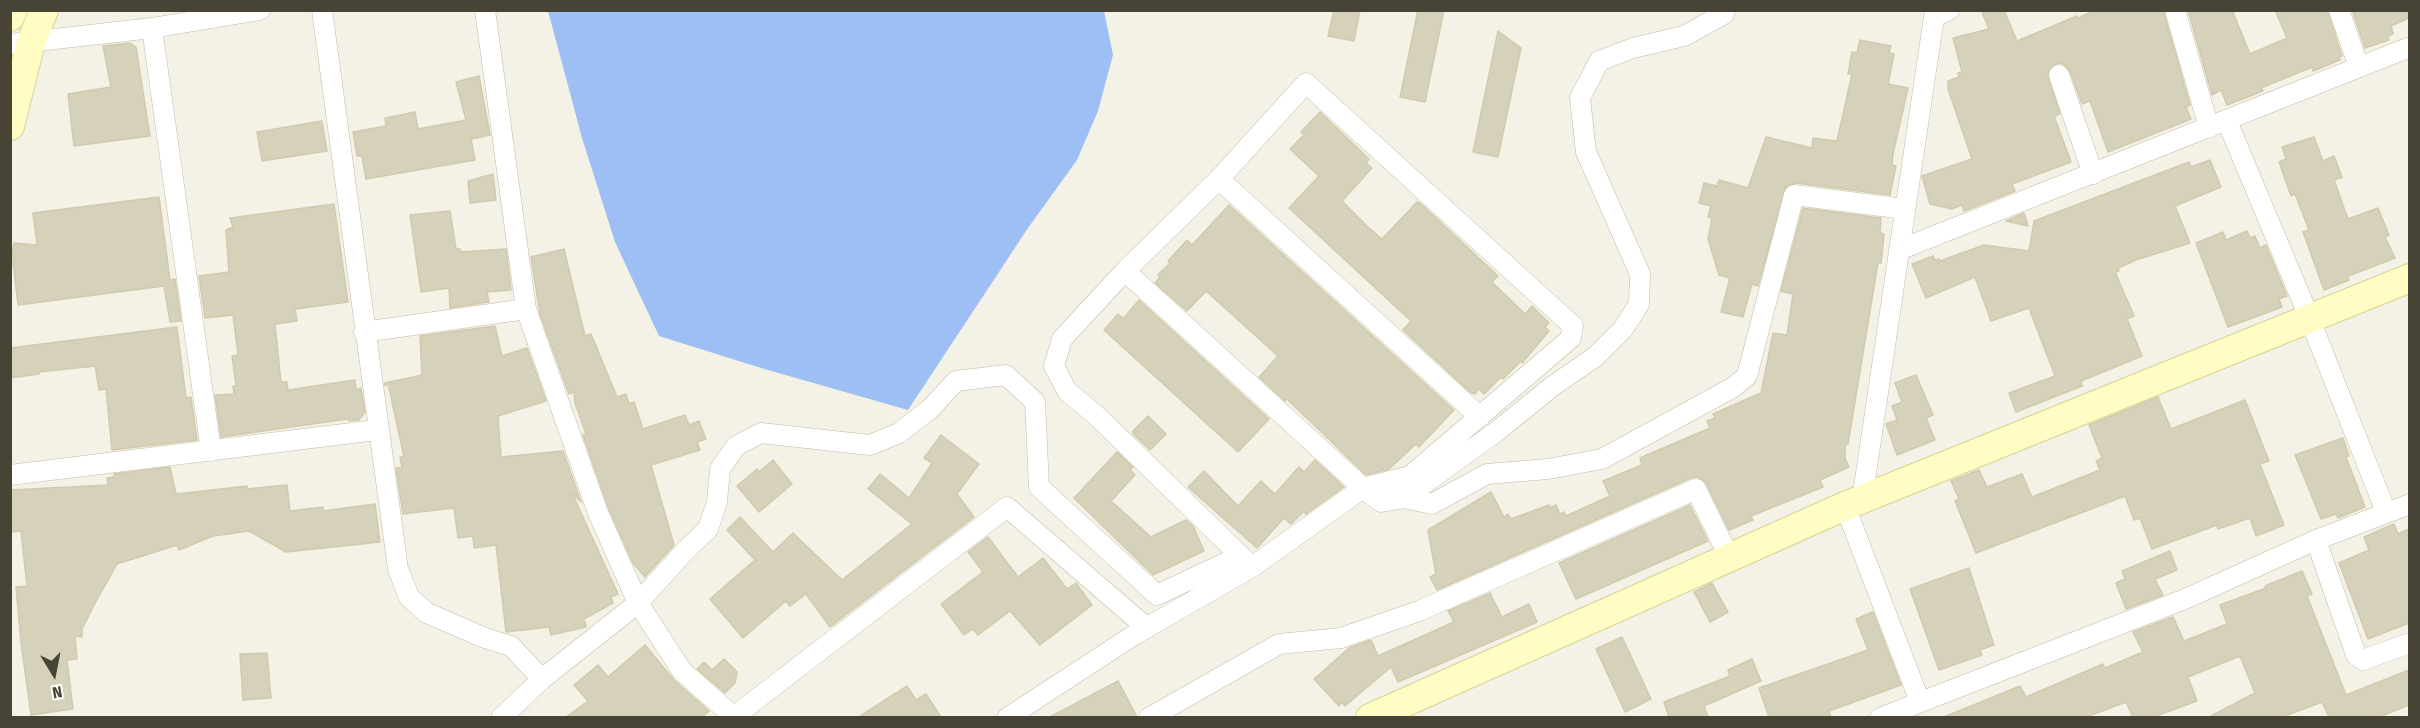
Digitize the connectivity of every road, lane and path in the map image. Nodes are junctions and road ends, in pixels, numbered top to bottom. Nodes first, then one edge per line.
1 (13, 10) edge
2 (44, 10) edge
3 (260, 10) edge
4 (322, 10) edge
5 (485, 10) edge
6 (1725, 10) edge
7 (1949, 10) edge
8 (2175, 10) edge
9 (2339, 10) edge
10 (10, 17) edge
11 (152, 28) junction
12 (21, 43) edge
13 (2409, 47) edge
14 (2359, 67) junction
15 (2059, 75) dead end
16 (2218, 124) junction
17 (10, 126) edge
18 (2093, 174) junction
19 (1219, 179) junction
20 (1905, 209) junction
21 (1899, 250) junction
22 (1125, 271) junction
23 (2409, 278) edge
24 (526, 309) junction
25 (2309, 317) junction
26 (364, 332) junction
27 (1480, 417) junction
28 (377, 430) junction
29 (212, 451) junction
30 (10, 475) edge
31 (1363, 488) junction
32 (1404, 498) junction
33 (1853, 503) junction
34 (2409, 504) edge
35 (2386, 512) junction
36 (2316, 540) junction
37 (1730, 558) junction
38 (1246, 561) junction
39 (638, 603) junction
40 (1147, 628) junction
41 (2409, 644) edge
42 (543, 679) junction
43 (1920, 702) junction
44 (501, 717) edge
45 (733, 717) edge
46 (1007, 717) edge
47 (1149, 717) edge
48 (1370, 717) edge
49 (1880, 717) edge

1 - 10 street
2 - 12 street
3 - 11 street
4 - 26 street
5 - 24 street
6 - 32 street
7 - 20 street
8 - 16 street
9 - 14 street
11 - 12 street
11 - 29 street
12 - 17 street
13 - 14 street
14 - 16 street
15 - 18 street
16 - 18 street
16 - 25 street
18 - 21 street
19 - 22 street
19 - 27 street
19 - 27 street
20 - 21 street
20 - 32 street
21 - 33 street
22 - 31 street
22 - 38 street
23 - 25 street
24 - 26 street
24 - 39 street
25 - 33 street
25 - 35 street
26 - 28 street
27 - 31 street
28 - 29 street
28 - 42 street
29 - 30 street
31 - 32 street
31 - 38 street
33 - 37 street
33 - 43 street
34 - 35 street
35 - 36 street
36 - 41 street
36 - 43 street
37 - 47 street
37 - 48 street
38 - 39 street
38 - 40 street
39 - 42 street
39 - 45 street
40 - 45 street
40 - 46 street
42 - 44 street
43 - 49 street

